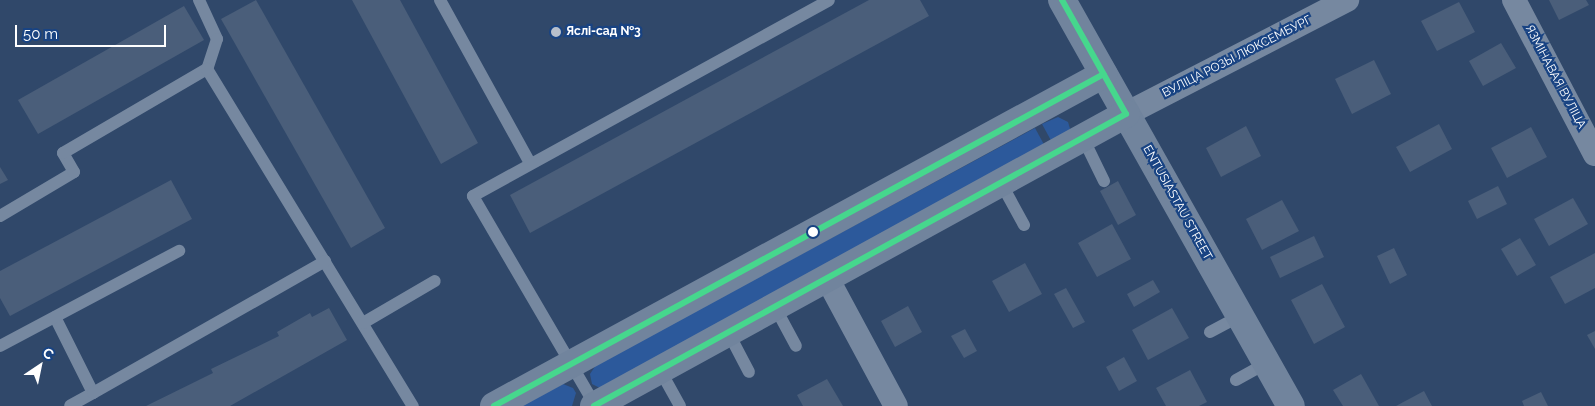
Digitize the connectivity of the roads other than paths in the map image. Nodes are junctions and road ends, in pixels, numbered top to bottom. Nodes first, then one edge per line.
1 (198, 0) edge
2 (440, 0) edge
3 (829, 0) edge
4 (1063, 0) edge
5 (1347, 0) edge
6 (1514, 0) edge
7 (207, 69) junction
8 (1104, 74) junction
9 (1126, 114) junction
10 (1083, 138) junction
11 (1595, 154) edge
12 (530, 163) junction
13 (1104, 181) dead end
14 (1001, 183) junction
15 (0, 216) edge
16 (1024, 225) dead end
17 (180, 251) dead end
18 (326, 261) junction
19 (828, 278) junction
20 (435, 281) dead end
21 (775, 307) junction
22 (1240, 316) junction
23 (54, 317) junction
24 (363, 323) junction
25 (728, 332) junction
26 (1210, 332) dead end
27 (0, 346) edge
28 (796, 346) dead end
29 (1267, 363) junction
30 (572, 364) junction
31 (660, 370) junction
32 (749, 372) dead end
33 (1236, 380) dead end
34 (93, 393) junction
35 (70, 406) edge
36 (413, 406) edge
37 (494, 406) edge
38 (594, 406) edge
39 (680, 406) edge
40 (896, 406) edge
41 (1291, 406) edge

1 - 7 lane
2 - 12 lane
3 - 12 lane
4 - 8 main road, ENTUSIASTAU STREET
5 - 9 street, ВУЛІЦА РОЗЫ ЛЮКСЕМБУРГ
6 - 11 street, ЯЗМІНАВАЯ ВУЛІЦА
7 - 15 lane
7 - 18 lane
8 - 9 main road, ENTUSIASTAU STREET
8 - 30 main road
9 - 10 main road
9 - 22 main road, ENTUSIASTAU STREET
10 - 13 lane
10 - 14 main road
12 - 30 lane
14 - 16 lane
14 - 19 main road
17 - 23 lane
18 - 24 lane
18 - 34 lane
19 - 21 main road
19 - 40 street
20 - 24 lane
21 - 25 main road
21 - 28 lane
22 - 26 lane
22 - 29 main road, ENTUSIASTAU STREET
23 - 27 lane
23 - 34 lane
24 - 36 lane
25 - 31 main road
25 - 32 lane
29 - 33 lane
29 - 41 main road, ENTUSIASTAU STREET
30 - 37 main road
30 - 38 lane
31 - 38 main road
31 - 39 lane
34 - 35 lane

